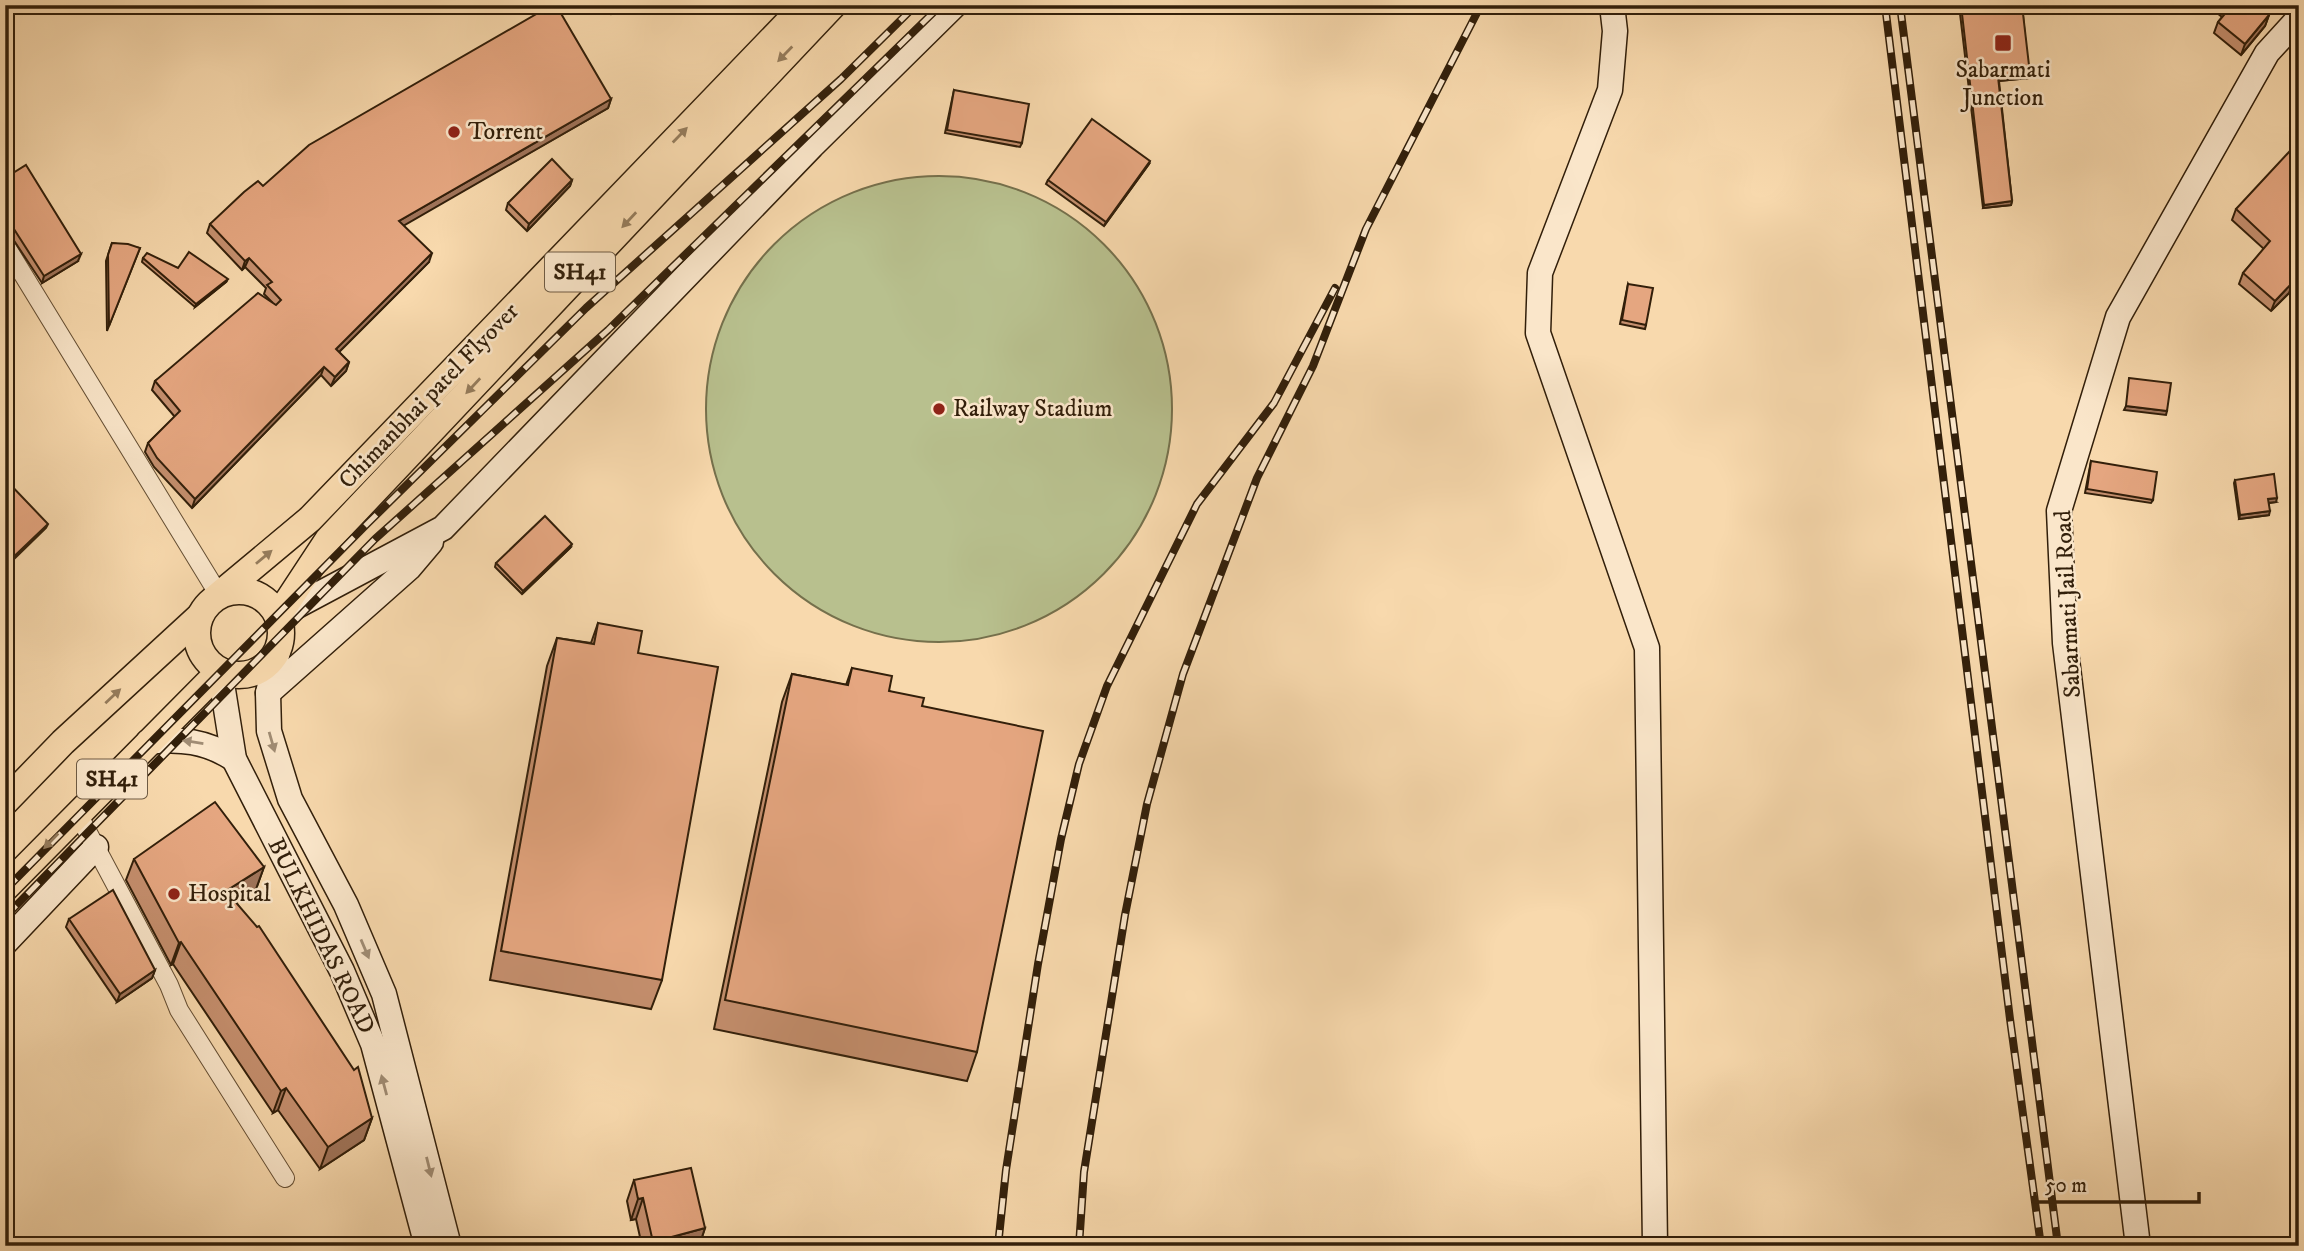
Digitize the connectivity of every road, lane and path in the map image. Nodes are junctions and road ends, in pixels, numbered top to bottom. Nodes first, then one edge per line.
1 (806, 5) edge
2 (833, 5) edge
3 (955, 5) edge
4 (1612, 5) edge
5 (2299, 18) edge
6 (5, 245) edge
7 (443, 528) junction
8 (219, 595) junction
9 (200, 616) junction
10 (278, 616) junction
11 (278, 651) junction
12 (220, 671) junction
13 (268, 693) junction
14 (148, 742) junction
15 (234, 759) junction
16 (5, 802) edge
17 (78, 814) junction
18 (96, 847) junction
19 (5, 888) edge
20 (5, 943) edge
21 (285, 1178) dead end
22 (427, 1246) edge
23 (449, 1246) edge
24 (1655, 1246) edge
25 (2138, 1246) edge

8 -> 1 main road, Chimanbhai patel Flyover / SH41
2 -> 10 main road, Chimanbhai patel Flyover / SH41
3 - 7 street
4 - 24 street
5 - 25 street, Sabarmati Jail Road
6 - 8 street
7 - 10 street
7 - 13 street
8 - 9 main road
8 - 10 main road
9 - 12 main road
16 -> 9 main road, SH41
10 - 11 main road
11 - 12 main road
11 - 13 street
12 - 14 main road, SH41
12 - 15 street, BULKHIDAS ROAD
13 -> 23 street
15 -> 14 street
14 - 17 main road, SH41
22 -> 15 street, BULKHIDAS ROAD
17 - 18 street
17 -> 19 main road, SH41
18 - 20 street
18 - 21 street

